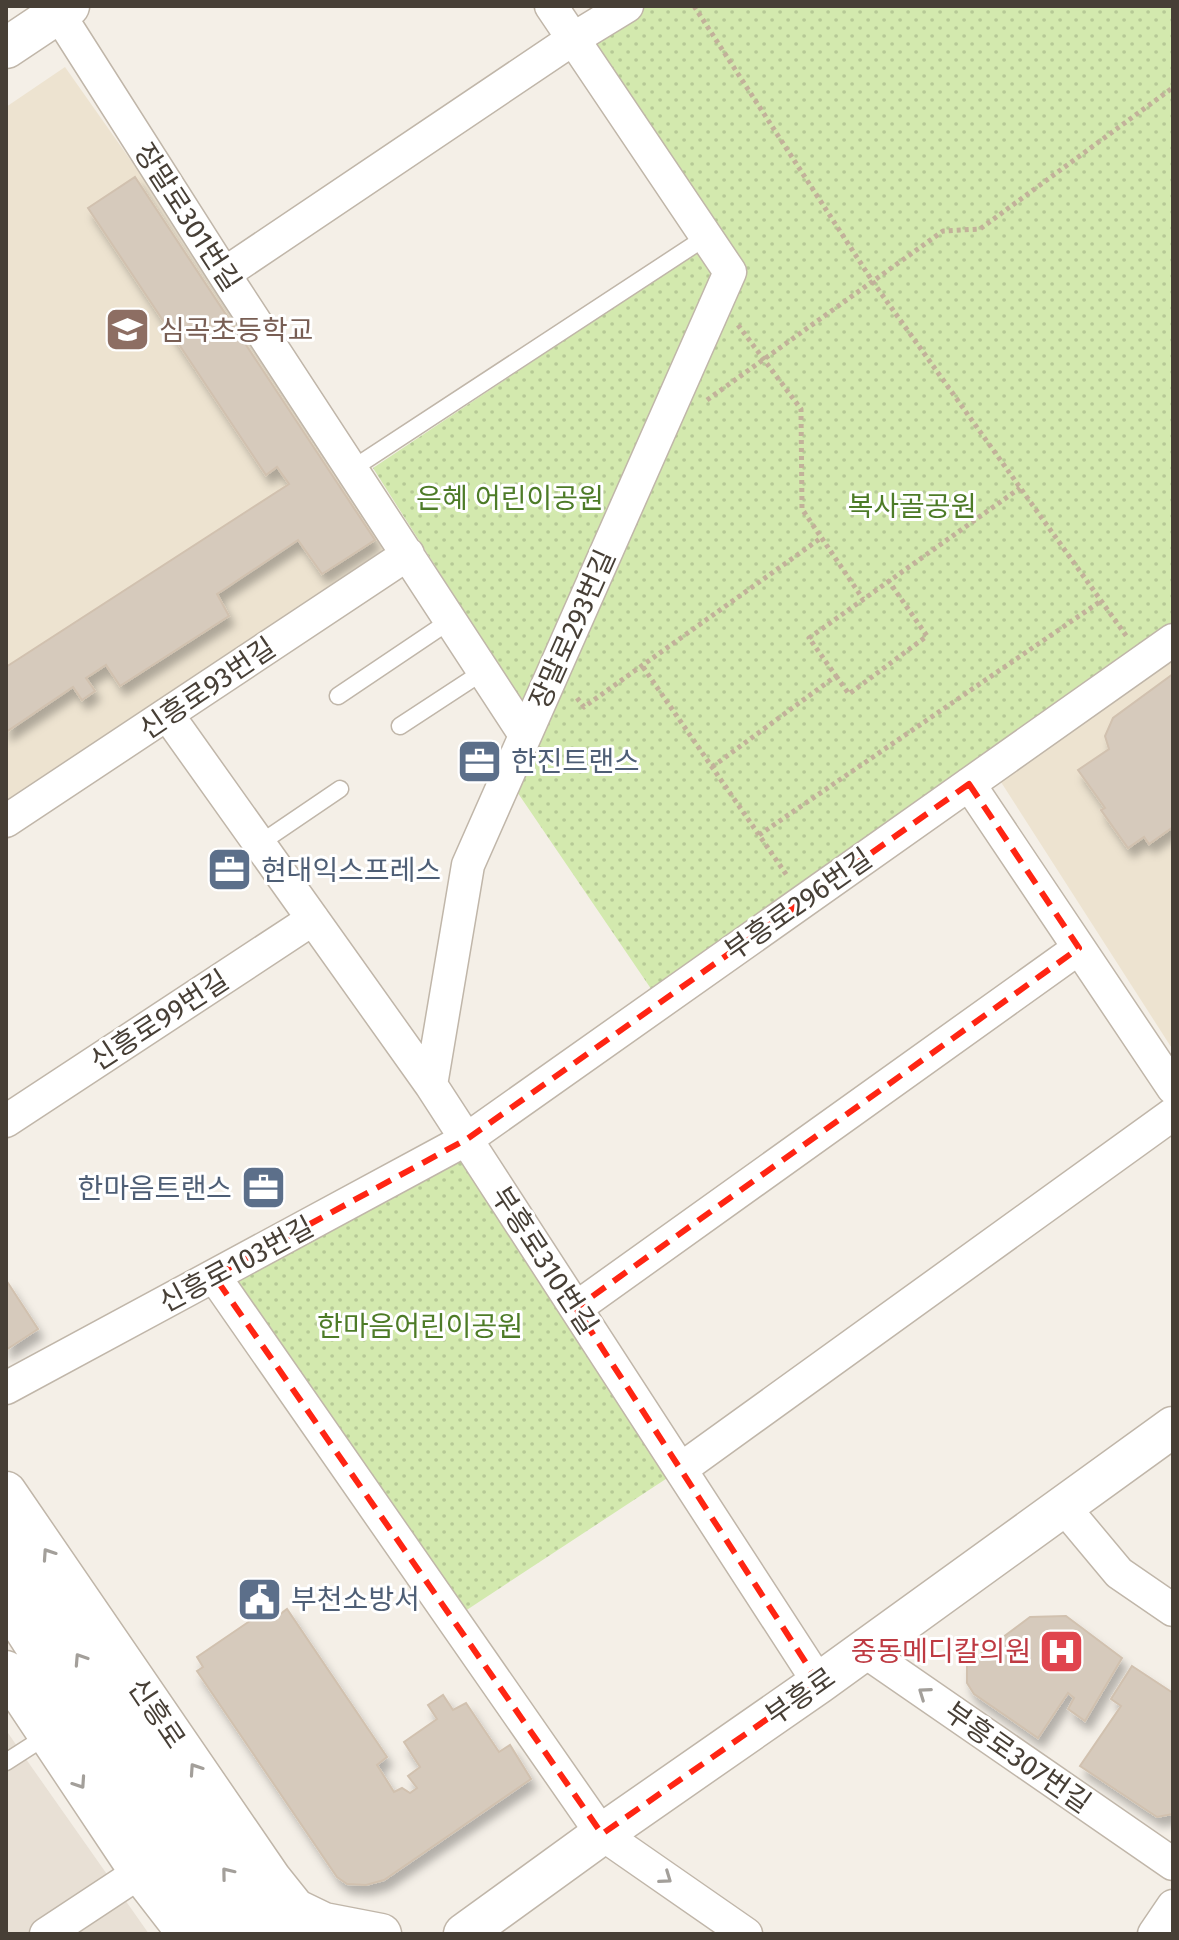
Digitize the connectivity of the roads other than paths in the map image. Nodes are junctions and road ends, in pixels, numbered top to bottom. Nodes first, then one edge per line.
1 (551, 6) edge
2 (627, 6) edge
3 (63, 10) edge
4 (573, 39) junction
5 (6, 48) edge
6 (706, 237) junction
7 (224, 274) junction
8 (352, 469) junction
9 (408, 554) junction
10 (451, 620) junction
11 (1173, 640) edge
12 (484, 671) junction
13 (338, 696) dead end
14 (167, 714) junction
15 (400, 726) dead end
16 (525, 735) junction
17 (969, 784) junction
18 (340, 789) dead end
19 (6, 821) edge
20 (259, 844) junction
21 (313, 919) junction
22 (1079, 948) junction
23 (431, 1085) junction
24 (1173, 1088) edge
25 (1173, 1114) edge
26 (6, 1121) edge
27 (467, 1139) junction
28 (214, 1276) junction
29 (576, 1308) junction
30 (6, 1388) edge
31 (1173, 1427) edge
32 (681, 1469) junction
33 (6, 1492) edge
34 (1063, 1506) junction
35 (6, 1545) edge
36 (6, 1600) edge
37 (1173, 1610) edge
38 (863, 1650) junction
39 (6, 1671) edge
40 (819, 1683) junction
41 (48, 1735) junction
42 (6, 1762) edge
43 (602, 1834) junction
44 (1173, 1864) edge
45 (140, 1872) junction
46 (1173, 1906) edge
47 (287, 1918) edge
48 (46, 1934) edge
49 (188, 1934) edge
50 (233, 1934) edge
51 (381, 1934) edge
52 (464, 1934) edge
53 (746, 1934) edge
54 (1154, 1934) edge

1 - 4 street, 장말로293번길
2 - 4 street
3 - 5 street
3 - 7 street, 장말로301번길
4 - 6 street, 장말로293번길
4 - 7 street
6 - 8 lane
6 - 16 street, 장말로293번길
7 - 8 street, 장말로301번길
8 - 9 street, 장말로301번길
9 - 10 street, 장말로301번길
9 - 14 street, 신흥로93번길
10 - 12 street, 장말로301번길
10 - 13 lane
11 - 17 street, 부흥로296번길
12 - 15 lane
12 - 16 street, 장말로301번길
14 - 19 street, 신흥로93번길
14 - 20 street, 부흥로310번길
16 - 23 street, 장말로293번길
17 - 22 street
17 - 27 street, 부흥로296번길
18 - 20 lane
20 - 21 street, 부흥로310번길
21 - 23 street, 부흥로310번길
21 - 26 street, 신흥로99번길
22 - 24 street
22 - 29 street
23 - 27 street, 부흥로310번길
25 - 32 street
27 - 28 street, 신흥로103번길
27 - 29 street, 부흥로310번길
28 - 30 street, 신흥로103번길
28 - 43 street
29 - 32 street, 부흥로310번길
31 - 34 street, 부흥로
32 - 40 street, 부흥로310번길
47 -> 33 street, 신흥로
34 - 37 street
34 - 38 street, 부흥로
47 -> 35 street, 신흥로
36 - 50 street
38 - 40 street, 부흥로
44 -> 38 street, 부흥로307번길
39 - 41 street
40 - 43 street, 부흥로
41 - 42 lane
41 -> 45 street
43 - 52 street, 부흥로
43 -> 53 street
45 - 48 street
45 - 49 street
46 - 54 street
47 - 51 street

